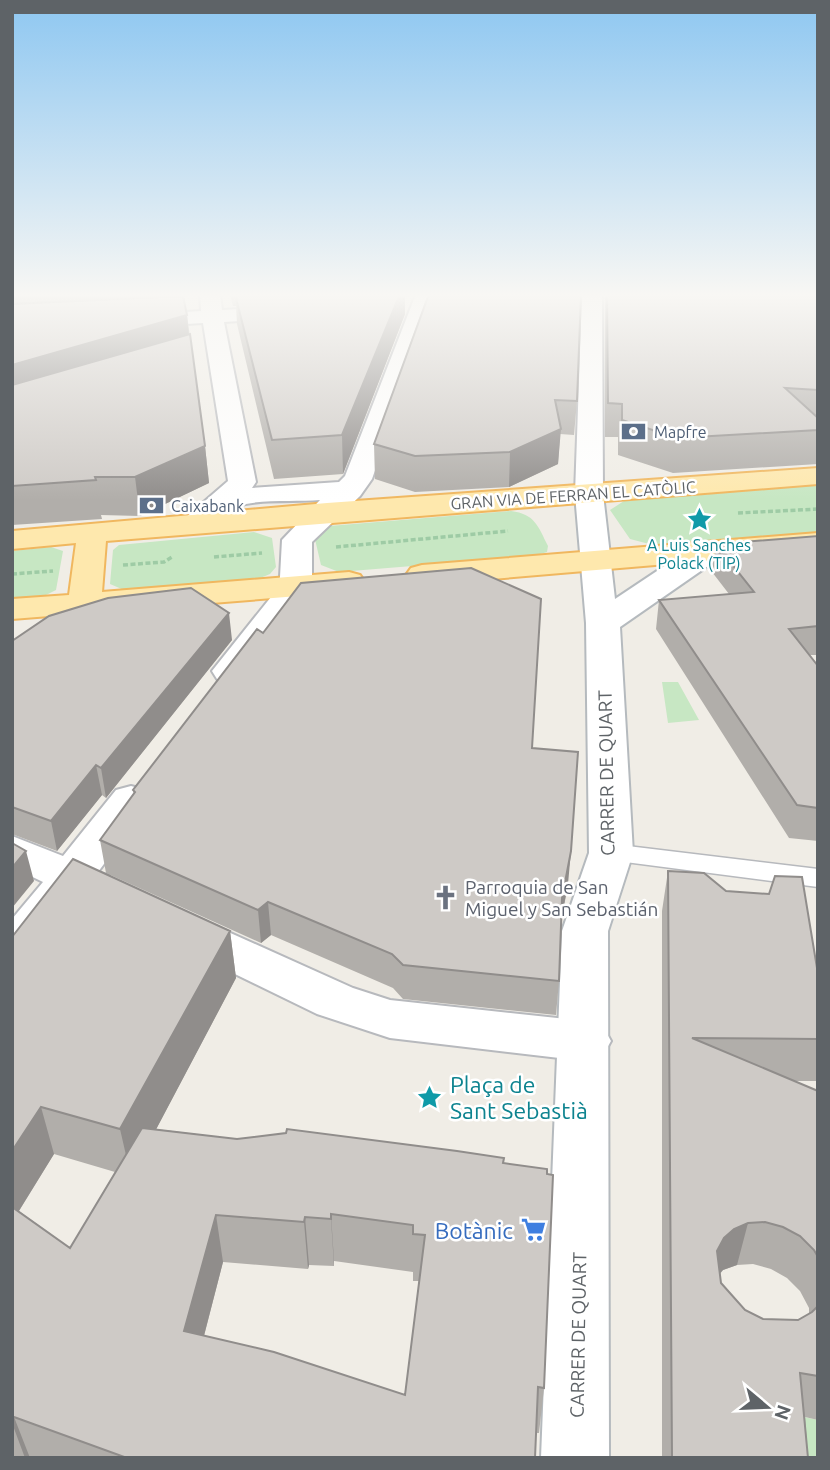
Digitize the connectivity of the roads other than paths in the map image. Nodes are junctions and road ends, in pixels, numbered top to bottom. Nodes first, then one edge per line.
1 (219, 363) edge
2 (406, 363) edge
3 (591, 363) edge
4 (818, 476) edge
5 (350, 490) junction
6 (589, 494) junction
7 (229, 498) junction
8 (327, 512) junction
9 (92, 534) junction
10 (818, 542) edge
11 (191, 544) junction
12 (19, 551) edge
13 (707, 552) junction
14 (594, 562) junction
15 (294, 587) junction
16 (16, 598) edge
17 (84, 604) junction
18 (603, 623) junction
19 (28, 641) edge
20 (208, 699) edge
21 (157, 766) edge
22 (12, 850) edge
23 (611, 853) junction
24 (70, 877) junction
25 (818, 878) edge
26 (12, 953) edge
27 (585, 1041) junction
28 (575, 1458) edge

1 - 7 street
2 - 5 street
3 - 6 street, CARRER DE QUART
4 - 6 main road, GRAN VIA DE FERRAN EL CATÒLIC
5 - 7 street
5 - 8 street
6 - 8 main road, GRAN VIA DE FERRAN EL CATÒLIC
6 - 14 street, CARRER DE QUART
7 - 11 street
8 - 11 main road, GRAN VIA DE FERRAN EL CATÒLIC
8 - 15 street
9 - 11 main road, GRAN VIA DE FERRAN EL CATÒLIC
9 - 12 main road, GRAN VIA DE FERRAN EL CATÒLIC
9 - 17 main road
10 - 13 main road
13 - 14 main road
13 - 18 street
14 - 15 main road
14 - 18 street, CARRER DE QUART
15 - 17 main road
15 - 20 street
16 - 17 main road
17 - 19 street
18 - 23 street, CARRER DE QUART
21 - 24 street
22 - 24 street
23 - 25 lane
23 - 27 street, CARRER DE QUART
24 - 26 street
24 - 27 street
27 - 28 street, CARRER DE QUART

